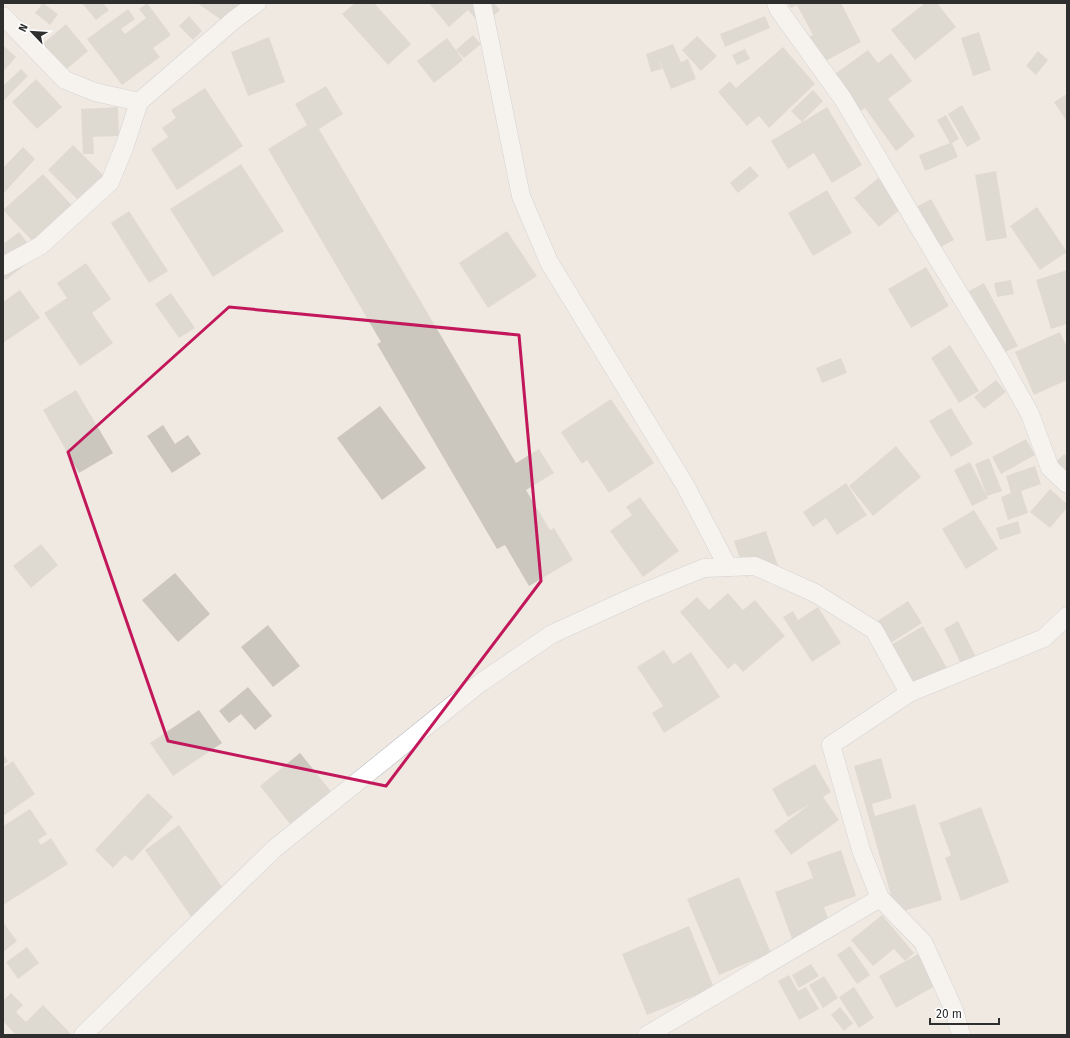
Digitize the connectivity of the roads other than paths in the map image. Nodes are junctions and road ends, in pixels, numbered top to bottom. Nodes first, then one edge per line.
1 (256, 3) edge
2 (482, 3) edge
3 (776, 3) edge
4 (3, 16) edge
5 (139, 102) junction
6 (3, 266) edge
7 (1067, 484) edge
8 (728, 568) junction
9 (1067, 616) edge
10 (909, 693) junction
11 (880, 898) junction
12 (83, 1035) edge
13 (647, 1035) edge
14 (962, 1035) edge

1 - 5 street
2 - 8 street
3 - 7 street
4 - 5 street
5 - 6 street
8 - 10 street
8 - 12 street
9 - 10 street
10 - 11 street
11 - 13 street
11 - 14 street

